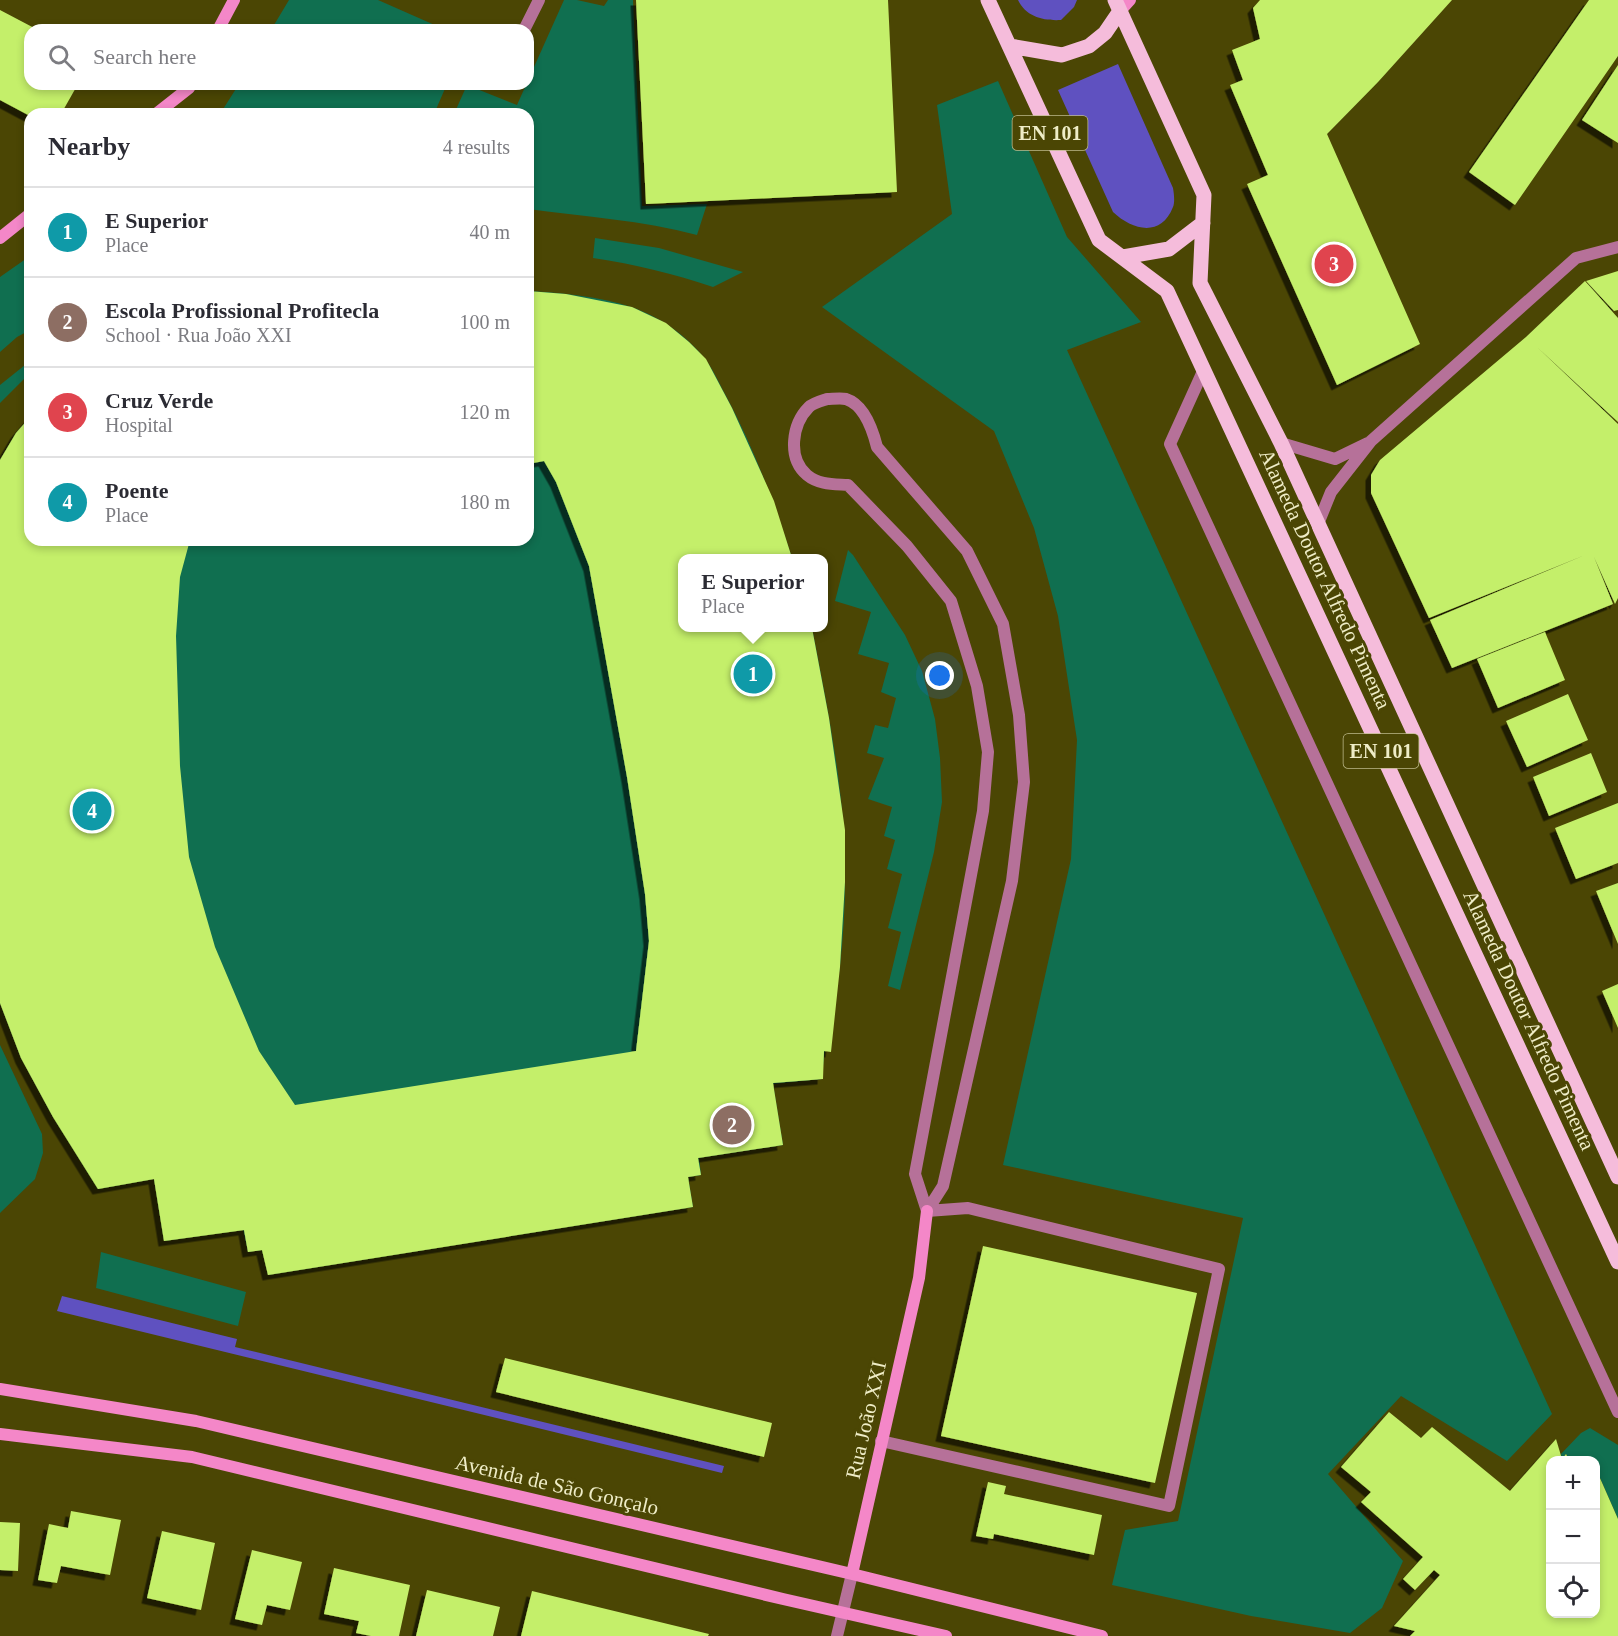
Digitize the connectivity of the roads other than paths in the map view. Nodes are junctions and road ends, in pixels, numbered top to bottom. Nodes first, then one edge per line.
1 (234, 0) edge
2 (539, 0) edge
3 (988, 0) edge
4 (1122, 4) edge
5 (221, 24) edge
6 (527, 24) edge
7 (1010, 46) junction
8 (186, 90) edge
9 (164, 108) edge
10 (24, 219) edge
11 (1203, 223) junction
12 (0, 238) edge
13 (1618, 248) edge
14 (1123, 257) junction
15 (1204, 369) junction
16 (1371, 441) junction
17 (1281, 443) junction
18 (1318, 524) junction
19 (1618, 1177) edge
20 (927, 1211) junction
21 (1618, 1262) edge
22 (0, 1389) edge
23 (1618, 1412) edge
24 (0, 1434) edge
25 (881, 1441) junction
26 (852, 1574) junction
27 (842, 1612) junction
28 (837, 1636) edge
29 (946, 1636) edge
30 (1102, 1636) edge

1 - 5 street
2 - 6 street
3 - 7 main road, Alameda Doutor Alfredo Pimenta / EN 101
4 - 7 main road, Alameda Doutor Alfredo Pimenta
4 - 11 main road, Alameda Doutor Alfredo Pimenta / EN 101
7 - 14 main road, Alameda Doutor Alfredo Pimenta / EN 101
8 - 9 street
10 - 12 street
11 - 14 main road
11 - 17 main road, Alameda Doutor Alfredo Pimenta / EN 101
13 - 16 street
14 - 15 main road, Alameda Doutor Alfredo Pimenta / EN 101
15 - 21 main road, Alameda Doutor Alfredo Pimenta / EN 101
15 - 23 street
16 - 17 street
16 - 18 street
17 - 18 main road, Alameda Doutor Alfredo Pimenta / EN 101
18 - 19 main road, Alameda Doutor Alfredo Pimenta / EN 101
20 - 20 street
20 - 25 street, Rua João XXI
20 - 25 street
22 - 26 street, Avenida de São Gonçalo
24 - 27 street
25 - 26 street, Rua João XXI
26 - 27 street, Rua João XXI
26 - 30 street, Avenida de São Gonçalo
27 - 28 street, Rua João XXI
27 - 29 street

